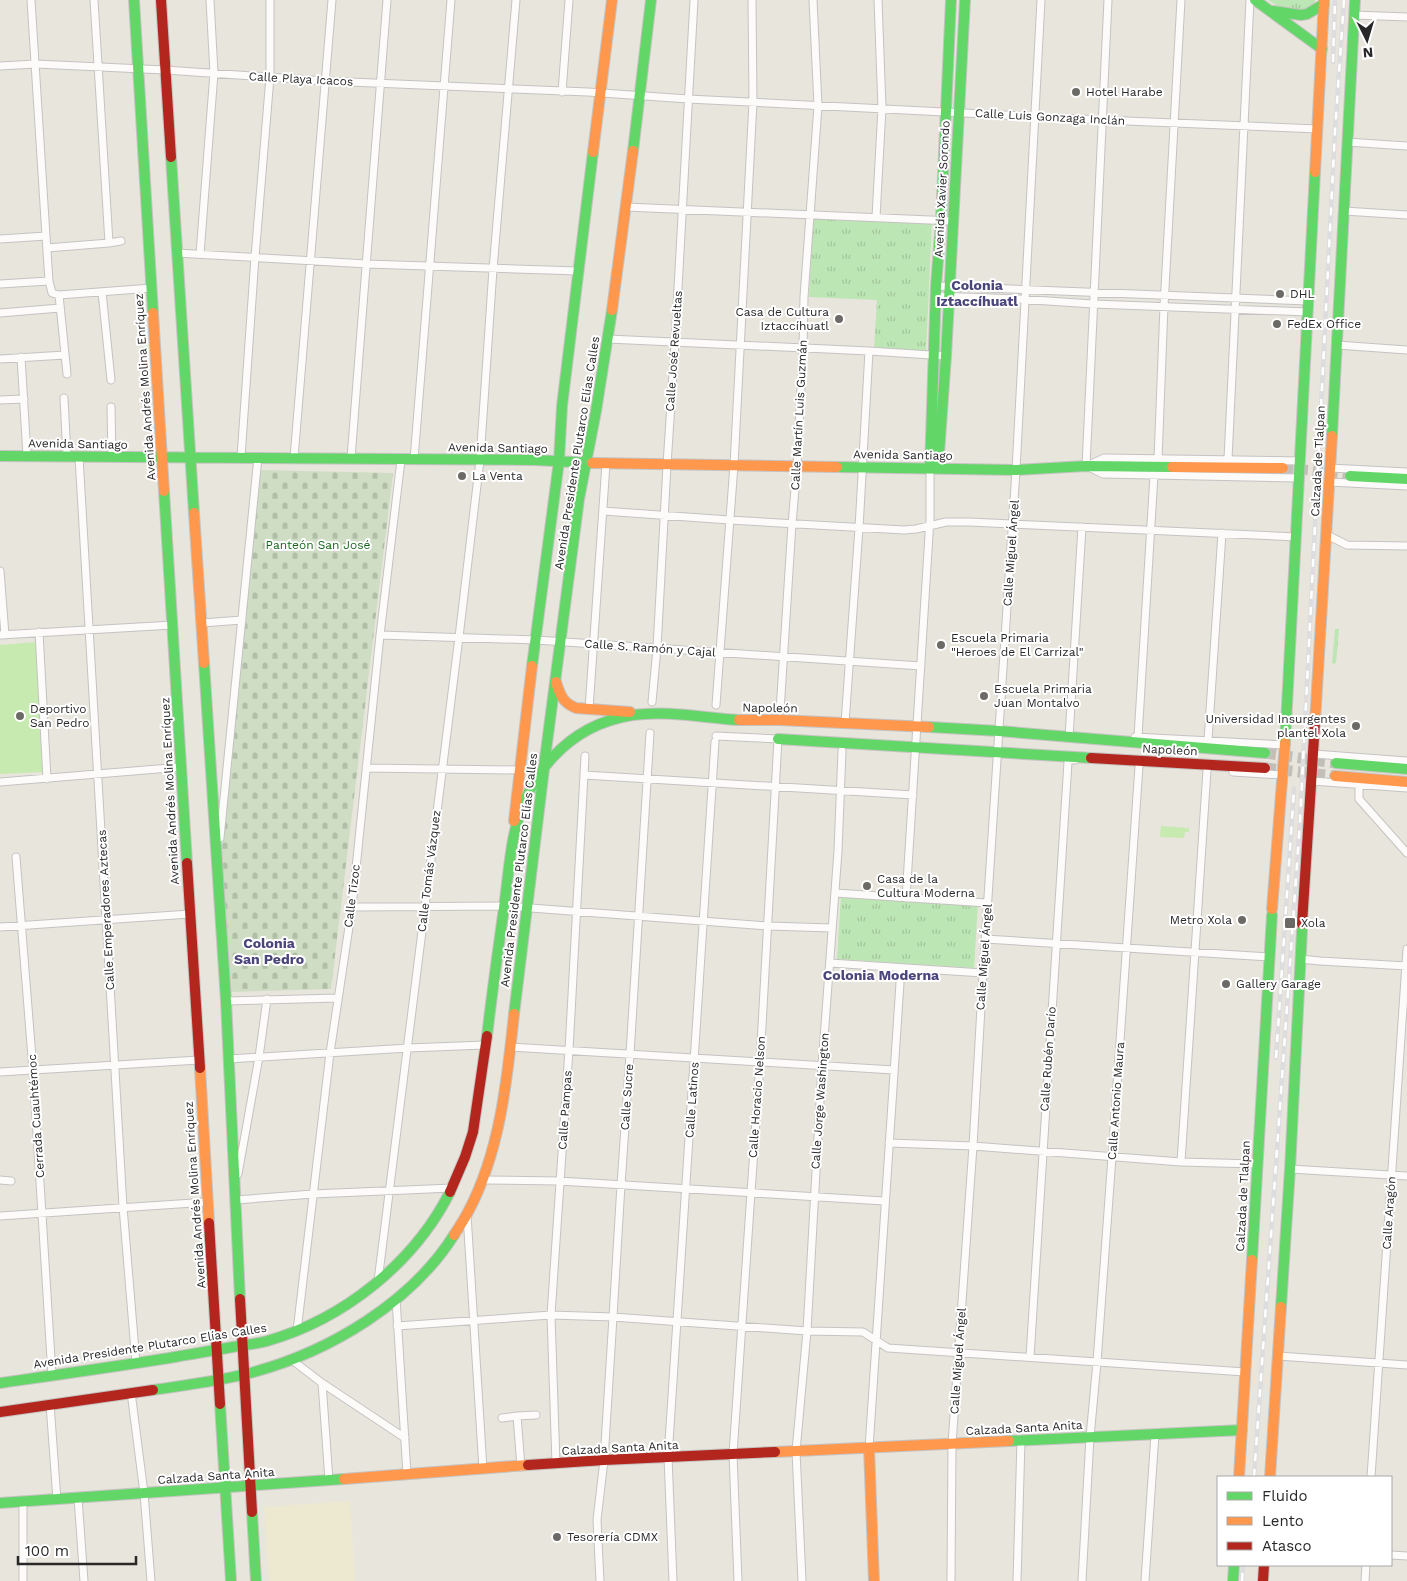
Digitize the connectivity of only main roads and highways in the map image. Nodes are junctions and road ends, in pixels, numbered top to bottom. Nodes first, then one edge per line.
1 (134, 0) edge
2 (161, 0) edge
3 (612, 0) edge
4 (651, 0) edge
5 (951, 0) edge
6 (965, 0) edge
7 (1255, 0) edge
8 (1355, 0) edge
9 (1324, 2) edge
10 (1272, 11) junction
11 (1322, 49) junction
12 (0, 456) edge
13 (162, 458) junction
14 (191, 458) junction
15 (559, 461) junction
16 (587, 463) junction
17 (934, 468) junction
18 (1284, 468) tunnel mouth
19 (1350, 476) tunnel mouth
20 (1407, 479) edge
21 (556, 682) junction
22 (651, 713) junction
23 (778, 739) road end
24 (1265, 753) tunnel mouth
25 (1336, 763) tunnel mouth
26 (544, 766) junction
27 (1265, 768) tunnel mouth
28 (1407, 769) edge
29 (1334, 776) tunnel mouth
30 (1407, 782) edge
31 (513, 839) junction
32 (242, 1346) junction
33 (217, 1350) junction
34 (244, 1374) junction
35 (219, 1380) junction
36 (0, 1383) edge
37 (0, 1412) edge
38 (1242, 1430) junction
39 (869, 1448) junction
40 (1239, 1476) edge
41 (1270, 1476) edge
42 (250, 1486) junction
43 (224, 1488) junction
44 (0, 1504) edge
45 (1234, 1566) edge
46 (1264, 1566) edge
47 (231, 1581) edge
48 (256, 1581) edge
49 (874, 1581) edge
50 (1233, 1581) edge
51 (1263, 1581) edge

1 - 13 main road, Avenida Andrés Molina Enríquez
2 - 14 main road
3 - 15 main road, Avenida Presidente Plutarco Elías Calles
4 - 16 main road, Avenida Presidente Plutarco Elías Calles
5 - 17 main road, Avenida Xavier Sorondo
6 - 17 main road, Avenida Xavier Sorondo
7 - 10 main road
8 - 41 main road, Calzada de Tlalpan
9 - 10 main road
9 - 11 main road, Calzada de Tlalpan
10 - 11 main road
11 - 38 main road, Calzada de Tlalpan
12 - 13 main road, Avenida Santiago
13 - 14 main road, Avenida Santiago
13 - 33 main road, Avenida Andrés Molina Enríquez
14 - 15 main road, Avenida Santiago
14 - 32 main road
15 - 16 main road, Avenida Santiago
15 - 31 main road, Avenida Presidente Plutarco Elías Calles
16 - 17 main road, Avenida Santiago
16 - 21 main road, Avenida Presidente Plutarco Elías Calles
17 - 18 main road, Avenida Santiago
19 - 20 main road
21 - 22 main road
21 - 26 main road, Avenida Presidente Plutarco Elías Calles
22 - 24 main road, Napoleón
22 - 26 main road, Napoleón
23 - 27 main road, Napoleón
25 - 28 main road
26 - 31 main road, Napoleón
26 - 34 main road, Avenida Presidente Plutarco Elías Calles
29 - 30 main road
31 - 32 main road, Avenida Presidente Plutarco Elías Calles
32 - 33 main road, Avenida Presidente Plutarco Elías Calles
32 - 34 main road
33 - 35 main road, Avenida Andrés Molina Enríquez
33 - 36 main road, Avenida Presidente Plutarco Elías Calles
34 - 35 main road, Avenida Presidente Plutarco Elías Calles
34 - 42 main road
35 - 37 main road, Avenida Presidente Plutarco Elías Calles
35 - 43 main road, Avenida Andrés Molina Enríquez
38 - 39 main road, Calzada Santa Anita
38 - 40 main road, Calzada de Tlalpan
39 - 42 main road, Calzada Santa Anita
39 - 49 main road
42 - 43 main road, Calzada Santa Anita
42 - 48 main road
43 - 44 main road, Calzada Santa Anita
43 - 47 main road, Avenida Andrés Molina Enríquez
45 - 50 main road
46 - 51 main road

